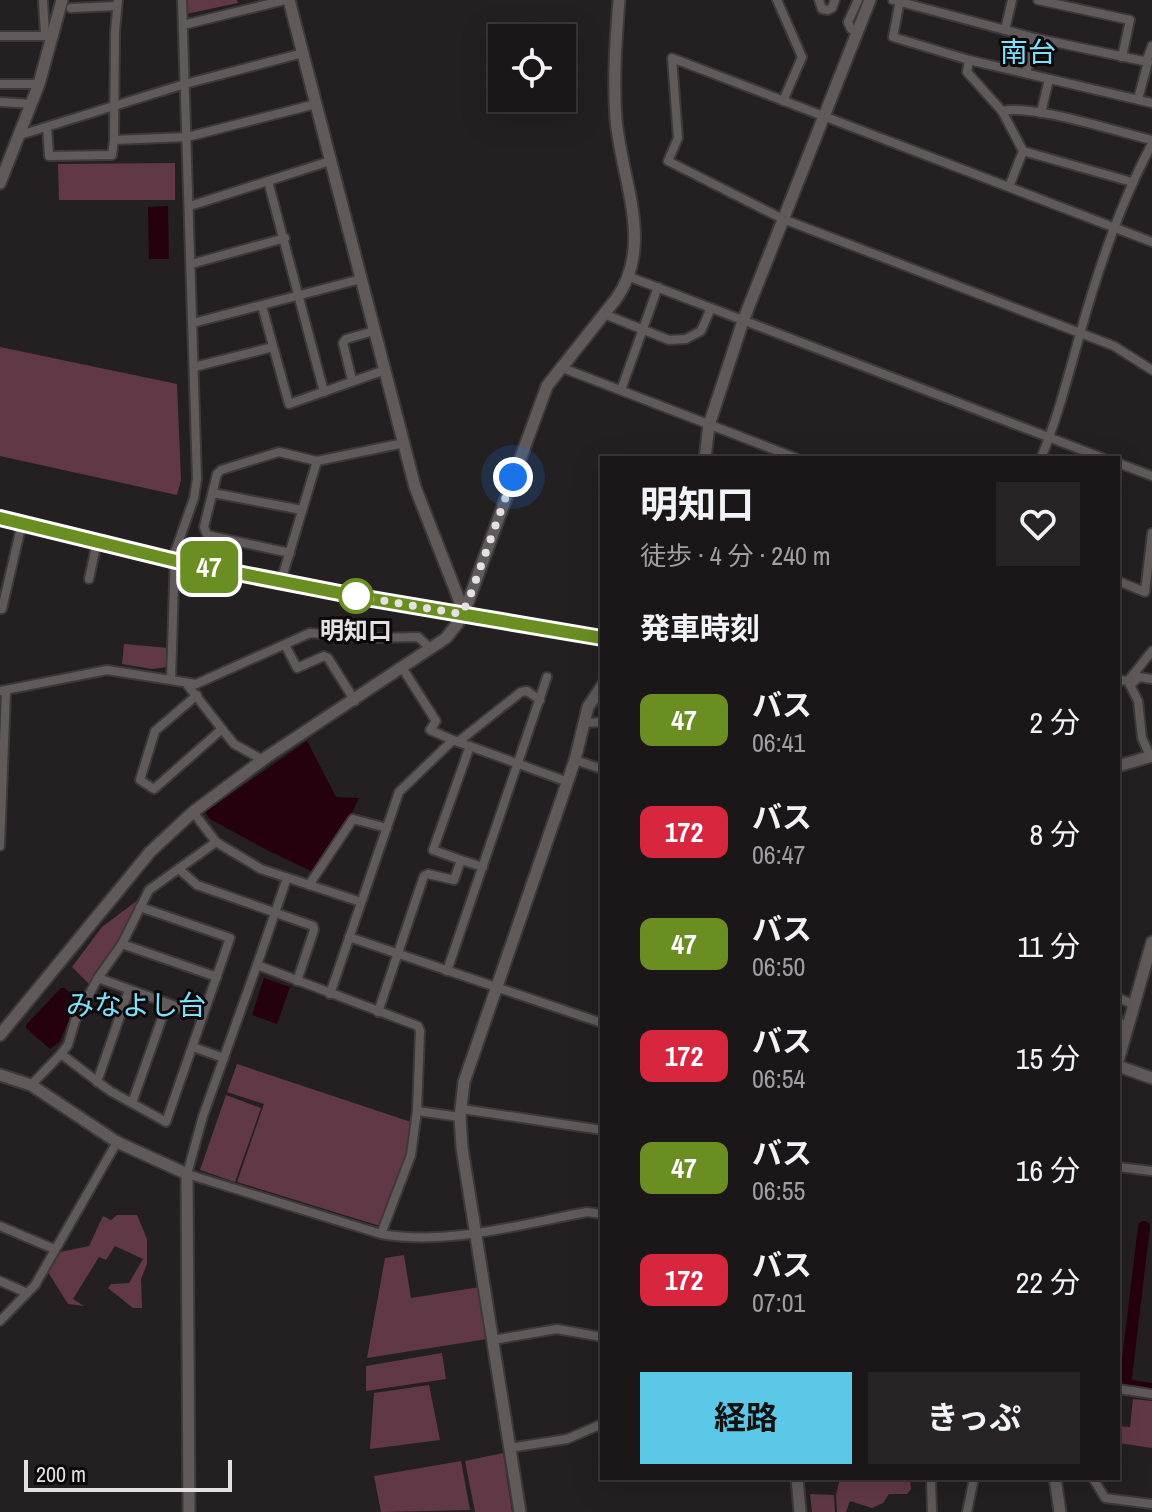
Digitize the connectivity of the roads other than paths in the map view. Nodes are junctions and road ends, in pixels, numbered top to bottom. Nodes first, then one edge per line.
1 (43, 0) edge
2 (182, 0) edge
3 (239, 0) edge
4 (287, 0) edge
5 (619, 0) edge
6 (777, 0) edge
7 (819, 0) edge
8 (835, 0) edge
9 (858, 0) edge
10 (870, 0) edge
11 (1012, 0) edge
12 (1038, 0) edge
13 (897, 1) edge
14 (117, 3) edge
15 (66, 4) edge
16 (242, 11) junction
17 (183, 25) junction
18 (1005, 30) junction
19 (856, 31) junction
20 (0, 36) edge
21 (49, 36) junction
22 (1035, 38) junction
23 (1152, 46) edge
24 (303, 53) junction
25 (1122, 57) junction
26 (969, 60) junction
27 (1146, 62) junction
28 (1026, 73) junction
29 (1049, 79) junction
30 (0, 84) edge
31 (39, 84) junction
32 (185, 84) junction
33 (1138, 99) junction
34 (783, 101) junction
35 (0, 102) edge
36 (1152, 103) edge
37 (32, 104) junction
38 (316, 104) junction
39 (113, 105) junction
40 (1002, 111) junction
41 (1041, 113) junction
42 (822, 117) junction
43 (47, 127) junction
44 (20, 135) junction
45 (187, 137) junction
46 (114, 140) junction
47 (0, 142) edge
48 (1152, 142) edge
49 (14, 148) junction
50 (1023, 151) junction
51 (330, 161) junction
52 (268, 181) junction
53 (1132, 182) junction
54 (0, 183) edge
55 (1009, 187) junction
56 (190, 206) junction
57 (783, 219) junction
58 (1115, 228) junction
59 (285, 238) junction
60 (1152, 242) edge
61 (191, 264) junction
62 (630, 277) junction
63 (361, 279) junction
64 (658, 287) junction
65 (300, 296) junction
66 (262, 306) junction
67 (711, 308) junction
68 (604, 314) junction
69 (743, 321) junction
70 (193, 323) junction
71 (643, 329) junction
72 (374, 331) junction
73 (1080, 333) junction
74 (273, 347) junction
75 (194, 367) junction
76 (560, 367) junction
77 (385, 370) junction
78 (1152, 370) edge
79 (352, 380) junction
80 (621, 390) junction
81 (324, 392) junction
82 (709, 425) junction
83 (1050, 438) junction
84 (404, 443) junction
85 (705, 456) edge
86 (791, 456) edge
87 (1042, 456) edge
88 (1098, 456) edge
89 (317, 461) junction
90 (1120, 464) edge
91 (1152, 476) edge
92 (213, 493) junction
93 (302, 510) junction
94 (0, 518) edge
95 (22, 523) junction
96 (1152, 533) edge
97 (97, 542) junction
98 (290, 553) junction
99 (176, 561) junction
100 (89, 579) dead end
101 (281, 581) junction
102 (1120, 582) edge
103 (1149, 593) edge
104 (0, 609) edge
105 (461, 614) junction
106 (600, 638) edge
107 (285, 645) junction
108 (430, 648) junction
109 (1152, 651) edge
110 (403, 669) junction
111 (547, 677) dead end
112 (1152, 679) edge
113 (171, 680) junction
114 (185, 682) junction
115 (1125, 682) edge
116 (600, 689) edge
117 (3, 691) edge
118 (197, 695) junction
119 (540, 700) junction
120 (355, 701) junction
121 (600, 722) edge
122 (583, 723) junction
123 (222, 729) junction
124 (456, 741) junction
125 (470, 746) junction
126 (1151, 756) edge
127 (263, 760) junction
128 (575, 760) junction
129 (519, 762) junction
130 (1120, 765) edge
131 (600, 768) edge
132 (568, 782) junction
133 (193, 812) junction
134 (387, 828) junction
135 (216, 842) junction
136 (0, 846) edge
137 (461, 860) junction
138 (483, 867) junction
139 (179, 869) junction
140 (287, 878) junction
141 (309, 885) junction
142 (361, 902) junction
143 (140, 907) junction
144 (274, 912) junction
145 (349, 937) junction
146 (1152, 942) edge
147 (122, 944) junction
148 (397, 954) junction
149 (257, 965) junction
150 (447, 971) junction
151 (217, 977) junction
152 (98, 978) junction
153 (297, 981) junction
154 (497, 987) junction
155 (129, 990) junction
156 (330, 994) junction
157 (1120, 999) edge
158 (167, 1004) junction
159 (1133, 1004) junction
160 (378, 1012) junction
161 (203, 1016) junction
162 (600, 1022) edge
163 (1120, 1022) edge
164 (1126, 1032) junction
165 (0, 1035) edge
166 (193, 1047) junction
167 (61, 1054) junction
168 (1120, 1056) edge
169 (224, 1058) junction
170 (1120, 1065) edge
171 (0, 1075) edge
172 (1152, 1078) edge
173 (97, 1082) junction
174 (31, 1085) junction
175 (132, 1103) junction
176 (417, 1111) junction
177 (461, 1113) junction
178 (600, 1130) edge
179 (117, 1142) junction
180 (1120, 1167) edge
181 (1152, 1171) edge
182 (187, 1174) junction
183 (600, 1214) edge
184 (0, 1226) edge
185 (476, 1231) junction
186 (381, 1234) junction
187 (54, 1249) junction
188 (0, 1281) edge
189 (27, 1293) junction
190 (4, 1312) edge
191 (0, 1321) edge
192 (600, 1337) edge
193 (493, 1340) junction
194 (1120, 1389) edge
195 (1152, 1394) edge
196 (600, 1425) edge
197 (509, 1448) junction
198 (797, 1480) edge
199 (931, 1480) edge
200 (974, 1480) edge
201 (1055, 1480) edge
202 (1094, 1480) edge
203 (1152, 1504) edge
204 (189, 1512) edge
205 (520, 1512) edge
206 (800, 1512) edge
207 (932, 1512) edge
208 (967, 1512) edge
209 (1060, 1512) edge

1 - 21 street
2 - 17 street
3 - 16 street
4 - 16 street
4 - 24 street
5 - 62 street
6 - 34 street
7 - 8 street
9 - 19 street
10 - 19 street
11 - 18 street
12 - 25 street
13 - 18 street
13 - 26 street
14 - 15 street
14 - 39 street
15 - 21 street
16 - 17 street
17 - 32 street
18 - 22 street
19 - 42 street
20 - 21 street
21 - 31 street
22 - 25 street
22 - 28 street
23 - 27 street
24 - 32 street
24 - 38 street
25 - 27 street
26 - 28 street
26 - 40 street
27 - 33 street
28 - 29 street
29 - 33 street
29 - 41 street
30 - 31 street
31 - 37 street
32 - 39 street
32 - 45 street
33 - 36 street
34 - 42 street
34 - 57 street
35 - 37 street
37 - 44 street
38 - 45 street
38 - 51 street
39 - 43 street
39 - 46 street
40 - 41 street
40 - 50 street
41 - 48 street
42 - 55 street
42 - 57 street
43 - 44 street
43 - 46 street
44 - 49 street
45 - 46 street
45 - 56 street
47 - 49 street
48 - 53 street
49 - 54 street
50 - 53 street
50 - 55 street
51 - 52 street
51 - 63 street
52 - 56 street
52 - 59 street
53 - 58 street
55 - 58 street
56 - 61 street
57 - 69 street
57 - 73 street
58 - 60 street
58 - 73 street
59 - 61 street
59 - 65 street
61 - 70 street
62 - 64 street
62 - 68 street
63 - 65 street
63 - 72 street
64 - 67 street
64 - 71 street
65 - 66 street
65 - 81 street
66 - 70 street
66 - 74 street
67 - 69 street
67 - 71 street
68 - 71 street
68 - 76 street
69 - 82 street
69 - 83 street
70 - 75 street
71 - 80 street
72 - 77 street
72 - 79 street
73 - 78 street
73 - 83 street
74 - 75 street
74 - 81 street
75 - 99 street
76 - 80 street
76 - 105 street
77 - 79 street
77 - 84 street
79 - 81 street
80 - 82 street
82 - 85 street
82 - 86 street
83 - 87 street
83 - 88 street
84 - 89 street
84 - 105 street
89 - 92 street
89 - 93 street
90 - 91 street
92 - 93 street
92 - 98 street
93 - 98 street
94 - 95 street
95 - 97 street
95 - 104 street
96 - 103 street
97 - 99 street
97 - 100 street
98 - 101 street
99 - 101 street
99 - 113 street
101 - 105 street
102 - 103 street
105 - 106 street
105 - 108 street
107 - 108 street
107 - 114 street
107 - 120 street
108 - 110 street
109 - 115 street
110 - 120 street
110 - 124 street
111 - 119 street
112 - 115 street
113 - 114 street
113 - 117 street
114 - 118 street
115 - 126 street
116 - 122 street
117 - 136 street
118 - 123 street
118 - 123 street
119 - 124 street
119 - 129 street
120 - 127 street
121 - 122 street
122 - 128 street
123 - 127 street
124 - 125 street
124 - 134 street
125 - 129 street
125 - 137 street
126 - 130 street
127 - 133 street
128 - 131 street
128 - 132 street
129 - 132 street
129 - 138 street
132 - 154 street
133 - 135 street
133 - 165 street
134 - 141 street
134 - 142 street
135 - 139 street
135 - 140 street
137 - 138 street
137 - 148 street
138 - 150 street
139 - 143 street
139 - 144 street
140 - 141 street
140 - 144 street
141 - 142 street
142 - 145 street
143 - 147 street
143 - 151 street
144 - 149 street
144 - 153 street
145 - 148 street
145 - 156 street
146 - 159 street
147 - 151 street
147 - 152 street
148 - 150 street
148 - 160 street
149 - 153 street
149 - 169 street
150 - 154 street
151 - 161 street
152 - 155 street
152 - 167 street
153 - 156 street
154 - 162 street
154 - 177 street
155 - 158 street
155 - 173 street
156 - 160 street
157 - 159 street
158 - 161 street
158 - 175 street
159 - 164 street
160 - 176 street
161 - 166 street
163 - 164 street
164 - 168 street
166 - 169 street
166 - 175 street
167 - 173 street
167 - 174 street
169 - 182 street
170 - 172 street
171 - 174 street
173 - 175 street
174 - 179 street
176 - 177 street
176 - 186 street
177 - 178 street
177 - 185 street
179 - 182 street
179 - 187 street
180 - 181 street
182 - 186 street
182 - 204 street
183 - 185 street
184 - 187 street
185 - 186 street
185 - 193 street
187 - 189 street
188 - 189 street
189 - 190 street
190 - 191 street
192 - 193 street
193 - 197 street
194 - 195 street
196 - 197 street
197 - 205 street
198 - 206 street
199 - 207 street
200 - 208 street
201 - 209 street
202 - 203 street

